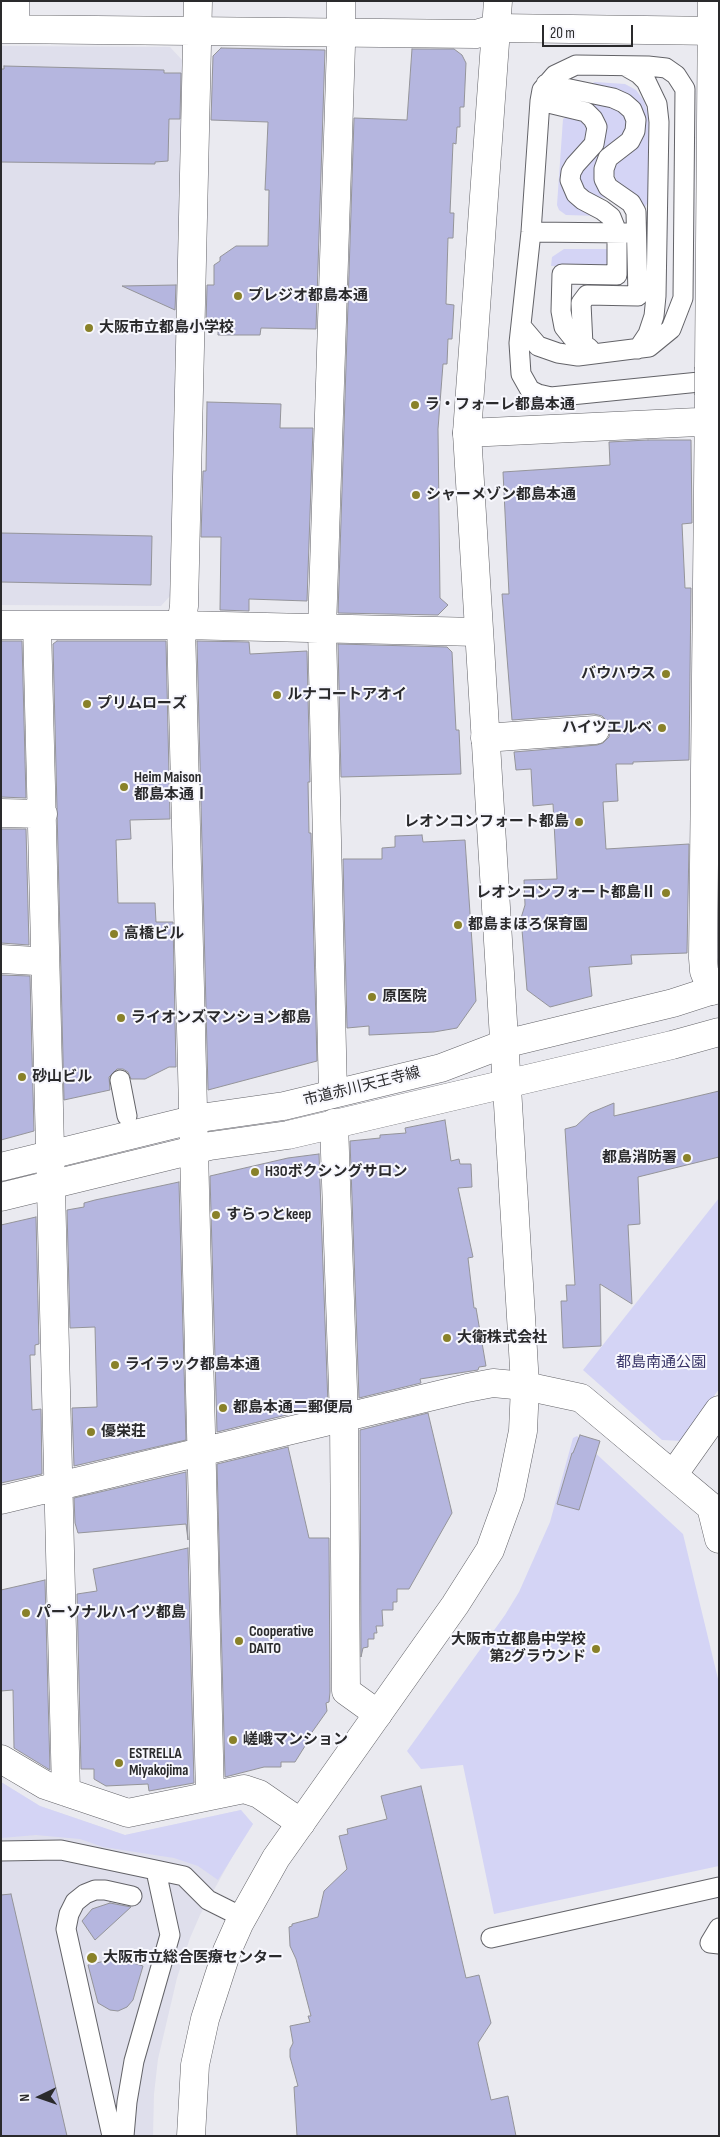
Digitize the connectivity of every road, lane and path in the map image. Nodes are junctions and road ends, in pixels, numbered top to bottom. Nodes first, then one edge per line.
1 (15, 1) edge
2 (198, 1) edge
3 (341, 1) edge
4 (498, 1) edge
5 (712, 1) edge
6 (497, 28) junction
7 (8, 29) edge
8 (198, 30) junction
9 (715, 31) edge
10 (341, 32) junction
11 (625, 66) junction
12 (543, 92) junction
13 (531, 232) junction
14 (617, 232) junction
15 (656, 232) junction
16 (637, 233) junction
17 (521, 326) junction
18 (583, 345) junction
19 (638, 349) junction
20 (601, 354) junction
21 (713, 397) edge
22 (466, 433) junction
23 (1, 625) edge
24 (38, 625) junction
25 (182, 625) junction
26 (322, 629) junction
27 (478, 632) junction
28 (595, 730) dead end
29 (485, 738) junction
30 (1, 813) edge
31 (43, 814) junction
32 (1, 959) edge
33 (41, 961) junction
34 (715, 989) edge
35 (719, 1032) edge
36 (504, 1044) junction
37 (120, 1080) dead end
38 (507, 1083) junction
39 (333, 1093) junction
40 (127, 1116) dead end
41 (193, 1120) junction
42 (334, 1123) junction
43 (194, 1150) junction
44 (51, 1155) junction
45 (1, 1167) edge
46 (52, 1185) junction
47 (1, 1197) edge
48 (525, 1386) junction
49 (719, 1410) edge
50 (344, 1419) junction
51 (201, 1452) junction
52 (673, 1475) junction
53 (58, 1487) junction
54 (1, 1500) edge
55 (719, 1539) edge
56 (378, 1714) junction
57 (1, 1759) edge
58 (66, 1792) junction
59 (210, 1795) junction
60 (301, 1823) junction
61 (1, 1851) edge
62 (156, 1871) junction
63 (719, 1887) edge
64 (132, 1896) dead end
65 (242, 1917) junction
66 (719, 1928) edge
67 (492, 1938) dead end
68 (719, 1944) edge
69 (112, 2136) edge
70 (124, 2136) edge
71 (190, 2136) edge

1 - 7 street
2 - 8 street
3 - 10 street
4 - 6 street
5 - 9 street
6 - 9 street
6 - 10 street
6 - 22 street
7 - 8 street
8 - 10 street
8 - 25 street
9 - 21 street
10 - 26 street
11 - 12 lane
11 - 15 lane
11 - 19 lane
12 - 13 lane
12 - 14 lane
12 - 16 lane
13 - 14 lane
13 - 17 lane
14 - 16 lane
14 - 18 lane
15 - 16 lane
15 - 19 lane
16 - 18 lane
17 - 20 lane
17 - 21 lane
18 - 20 lane
19 - 20 lane
21 - 22 street
21 - 34 street
22 - 27 street
23 - 24 street
24 - 25 street
24 - 31 street
25 - 26 street
25 - 41 street
26 - 27 street
26 - 39 street
27 - 29 street
28 - 29 street
29 - 36 street
30 - 31 street
31 - 33 street
32 - 33 street
33 - 44 street
34 - 36 street, 市道赤川天王寺線
35 - 38 street, 市道赤川天王寺線
36 - 38 street
36 - 39 street, 市道赤川天王寺線
37 - 40 lane
38 - 42 street, 市道赤川天王寺線
38 - 48 street
39 - 41 street, 市道赤川天王寺線
41 - 43 street
41 - 44 street, 市道赤川天王寺線
42 - 43 street, 市道赤川天王寺線
42 - 50 street
43 - 46 street, 市道赤川天王寺線
43 - 51 street
44 - 45 street, 市道赤川天王寺線
44 - 46 street
46 - 47 street, 市道赤川天王寺線
46 - 53 street
48 - 50 street
48 - 52 street
48 - 56 street
49 - 52 street
50 - 51 street
50 - 56 street
51 - 53 street
51 - 59 street
52 - 55 street
53 - 54 street
53 - 58 street
56 - 60 street
57 - 58 street
58 - 59 street
59 - 60 street
60 - 65 street
61 - 62 lane
62 - 65 lane
62 - 70 lane
63 - 67 lane
64 - 69 lane
65 - 71 street
66 - 68 lane

